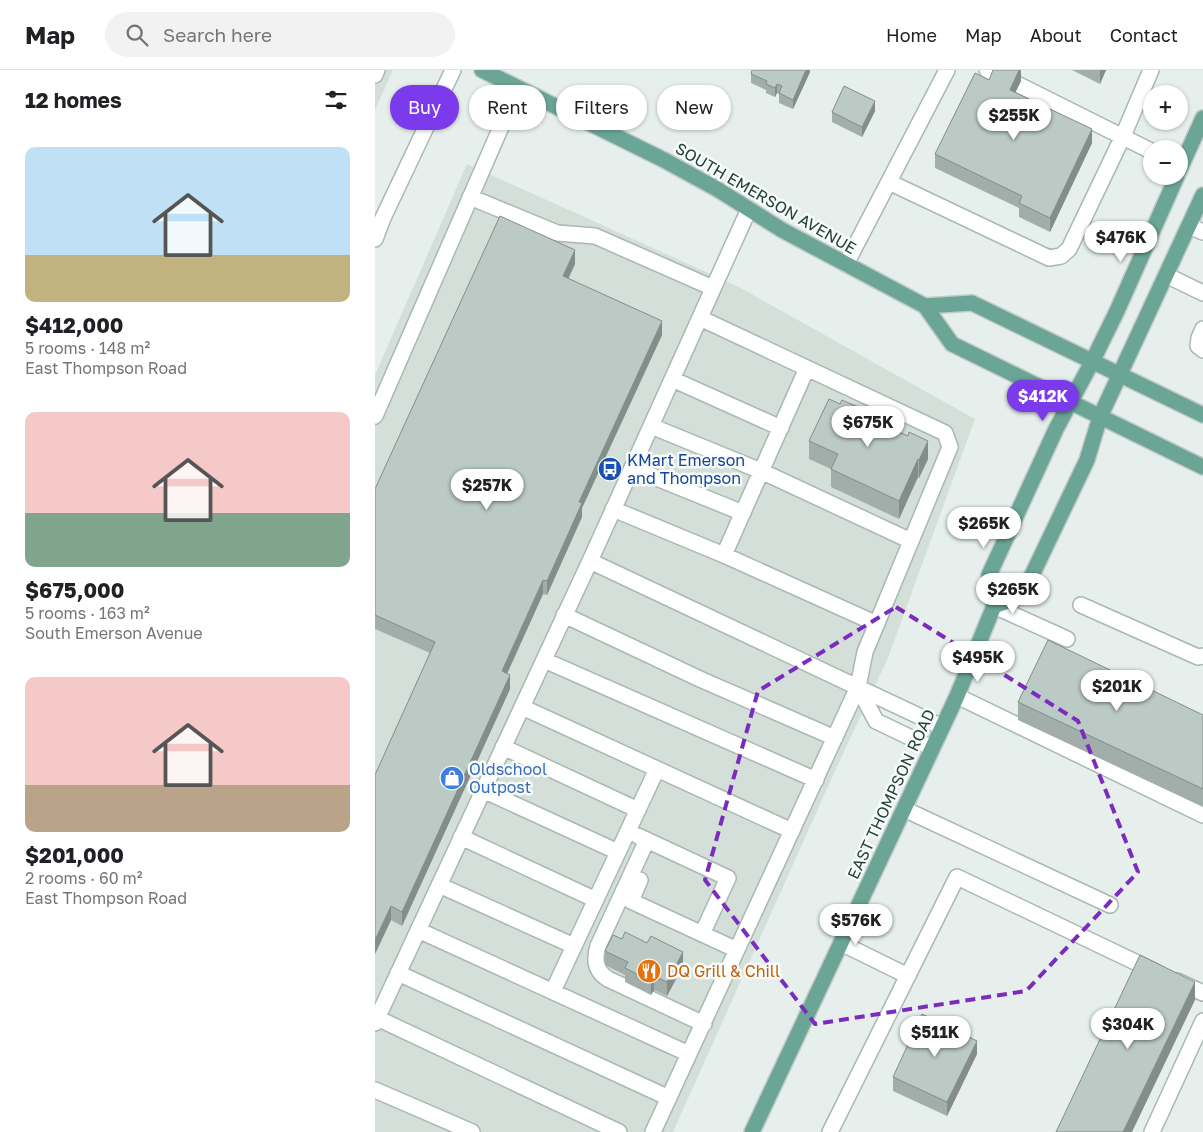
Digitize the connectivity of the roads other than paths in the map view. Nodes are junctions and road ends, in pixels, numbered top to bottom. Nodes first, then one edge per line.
1 (453, 70) edge
2 (482, 70) edge
3 (947, 70) edge
4 (1151, 70) edge
5 (512, 85) edge
6 (1019, 86) edge
7 (546, 102) edge
8 (1203, 118) edge
9 (499, 130) edge
10 (1123, 136) junction
11 (1143, 147) edge
12 (1188, 150) edge
13 (889, 182) junction
14 (1172, 185) edge
15 (1203, 195) edge
16 (470, 196) junction
17 (749, 209) junction
18 (1189, 226) junction
19 (1203, 232) edge
20 (375, 239) edge
21 (846, 264) junction
22 (1166, 275) junction
23 (713, 288) junction
24 (1203, 293) edge
25 (925, 306) junction
26 (700, 318) junction
27 (1203, 328) edge
28 (1203, 350) edge
29 (1093, 362) junction
30 (807, 368) junction
31 (1120, 375) junction
32 (672, 379) junction
33 (1070, 403) junction
34 (1203, 415) edge
35 (375, 416) edge
36 (1100, 417) junction
37 (651, 426) junction
38 (781, 428) junction
39 (1203, 467) edge
40 (632, 468) junction
41 (761, 471) junction
42 (613, 509) junction
43 (743, 513) junction
44 (911, 541) junction
45 (724, 555) junction
46 (590, 561) junction
47 (1081, 605) dead end
48 (994, 606) junction
49 (564, 615) junction
50 (877, 624) junction
51 (1067, 639) dead end
52 (1203, 656) edge
53 (543, 660) junction
54 (858, 687) junction
55 (957, 696) junction
56 (522, 707) junction
57 (942, 727) junction
58 (835, 738) junction
59 (503, 747) junction
60 (932, 748) junction
61 (657, 769) junction
62 (816, 780) junction
63 (483, 790) junction
64 (903, 809) junction
65 (638, 810) junction
66 (1203, 815) edge
67 (628, 831) junction
68 (792, 831) junction
69 (461, 837) junction
70 (652, 842) junction
71 (618, 852) junction
72 (439, 885) junction
73 (596, 900) junction
74 (1110, 905) dead end
75 (418, 930) junction
76 (702, 934) junction
77 (841, 942) junction
78 (574, 946) junction
79 (737, 950) junction
80 (398, 973) junction
81 (908, 976) junction
82 (553, 991) junction
83 (1203, 994) edge
84 (376, 1021) edge
85 (1203, 1021) edge
86 (704, 1024) junction
87 (689, 1054) junction
88 (375, 1090) edge
89 (669, 1098) junction
90 (833, 1131) edge
91 (473, 1132) edge
92 (619, 1132) edge
93 (653, 1132) edge
94 (752, 1132) edge
95 (1151, 1132) edge

1 - 20 lane
2 - 5 main road, SOUTH EMERSON AVENUE
3 - 13 lane
4 - 10 lane
6 - 10 lane
7 - 17 main road, SOUTH EMERSON AVENUE
8 - 12 main road
9 - 16 lane
10 - 11 lane
10 - 13 lane
13 - 21 lane
14 - 29 main road
15 - 18 main road
16 - 23 lane
16 - 35 lane
17 - 21 main road, SOUTH EMERSON AVENUE
17 - 23 lane
18 - 19 lane
18 - 22 main road
21 - 25 main road, SOUTH EMERSON AVENUE
22 - 24 lane
22 - 31 main road
23 - 26 lane
25 - 29 main road
25 - 33 main road, SOUTH EMERSON AVENUE
26 - 30 lane
26 - 32 lane
27 - 28 lane
29 - 31 main road
29 - 33 main road
30 - 38 lane
30 - 44 lane
31 - 34 main road
31 - 36 main road
32 - 37 lane
32 - 38 lane
33 - 36 main road, SOUTH EMERSON AVENUE
33 - 48 main road
36 - 39 main road, SOUTH EMERSON AVENUE
36 - 48 main road
37 - 40 lane
37 - 41 lane
38 - 41 lane
40 - 42 lane
40 - 43 lane
41 - 43 lane
41 - 44 lane
42 - 45 lane
42 - 46 lane
43 - 45 lane
44 - 50 lane
45 - 50 lane
46 - 49 lane
46 - 54 lane
47 - 52 lane
48 - 51 lane
48 - 55 main road, EAST THOMPSON ROAD
49 - 53 lane
49 - 58 lane
50 - 54 lane
53 - 56 lane
53 - 62 lane
54 - 57 lane
54 - 58 lane
54 - 60 lane
55 - 57 main road, EAST THOMPSON ROAD
55 - 66 lane
56 - 59 lane
56 - 61 lane
57 - 60 main road, EAST THOMPSON ROAD
58 - 62 lane
59 - 63 lane
59 - 65 lane
60 - 64 main road, EAST THOMPSON ROAD
61 - 65 lane
61 - 68 lane
62 - 68 lane
63 - 69 lane
63 - 71 lane
64 - 74 lane
64 - 77 main road, EAST THOMPSON ROAD
65 - 67 lane
67 - 70 lane
67 - 71 lane
68 - 79 lane
69 - 72 lane
69 - 73 lane
70 - 76 lane
70 - 76 lane
70 - 86 lane
71 - 73 lane
72 - 75 lane
72 - 78 lane
73 - 78 lane
75 - 80 lane
75 - 82 lane
76 - 79 lane
77 - 81 lane
77 - 94 main road, EAST THOMPSON ROAD
78 - 82 lane
79 - 86 lane
80 - 84 lane
80 - 89 lane
81 - 83 lane
81 - 90 lane
82 - 87 lane
84 - 92 lane
85 - 95 lane
86 - 87 lane
87 - 89 lane
88 - 91 lane
89 - 93 lane

